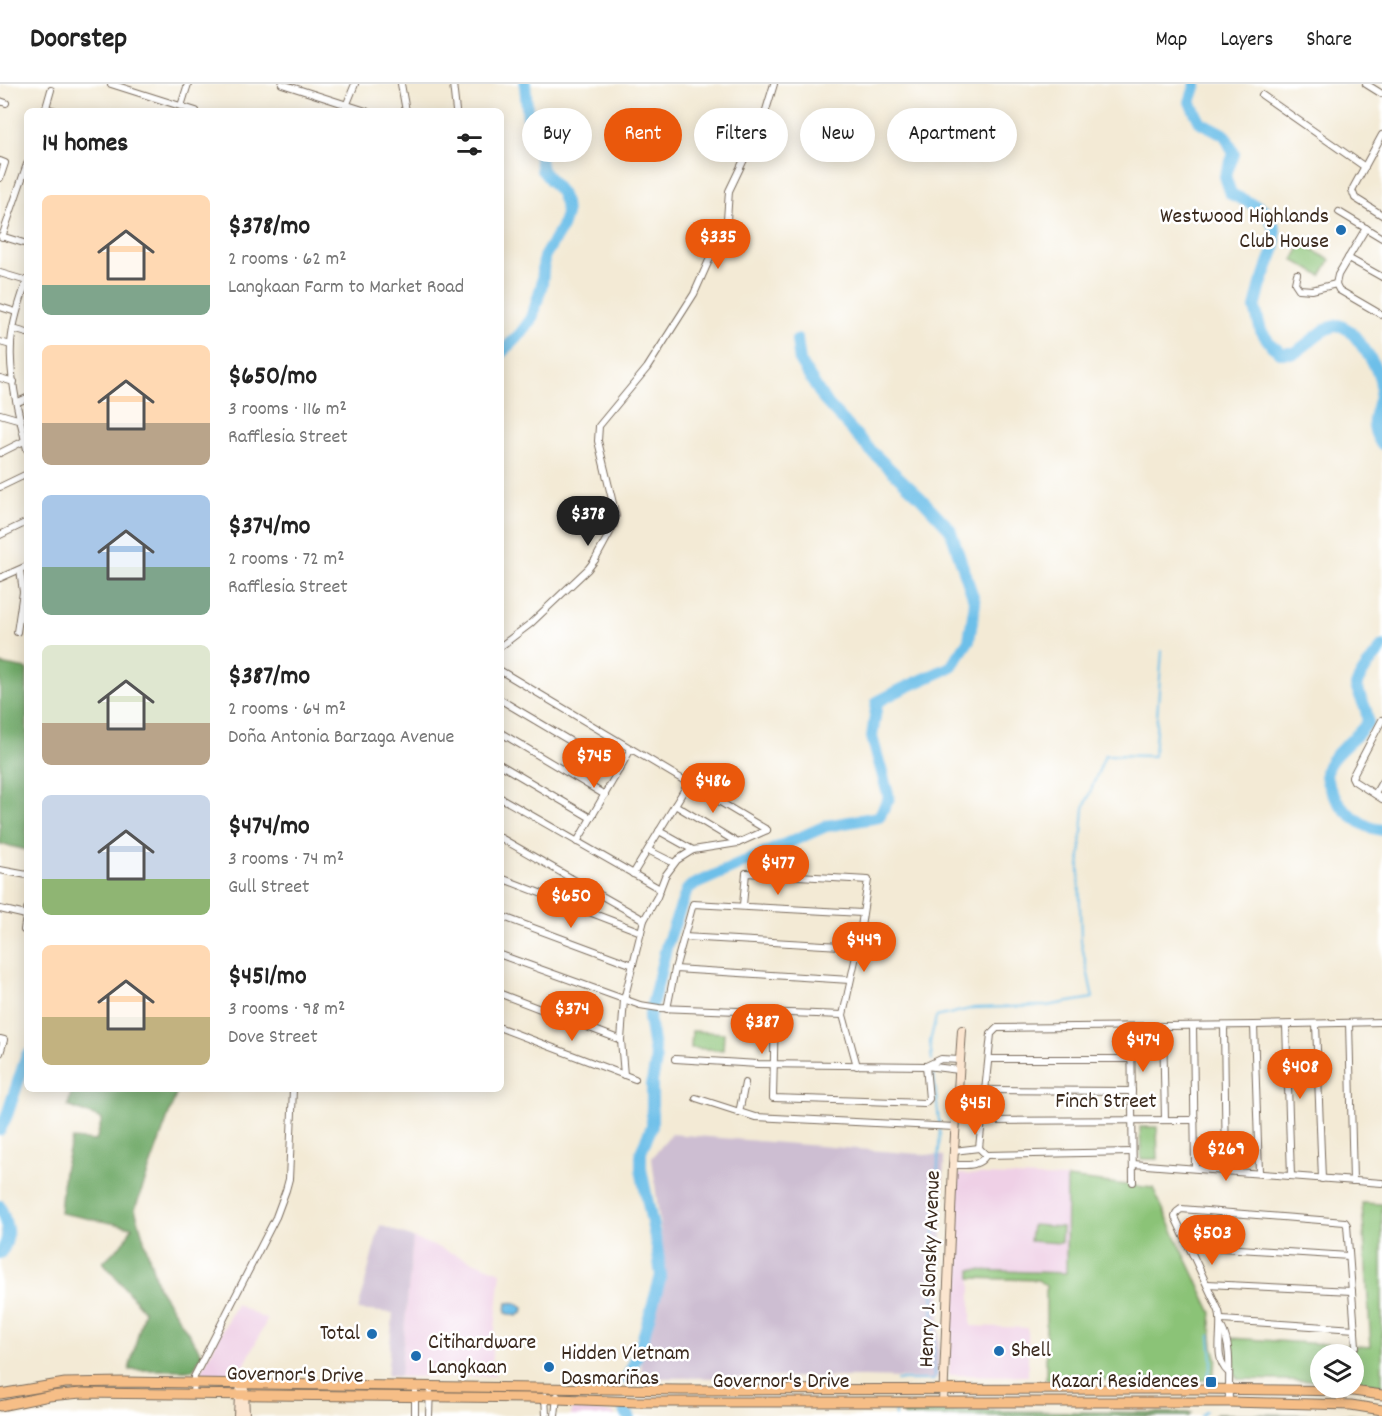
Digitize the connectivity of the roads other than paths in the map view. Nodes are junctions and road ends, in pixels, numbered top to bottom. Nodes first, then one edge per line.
1 (111, 84) edge
2 (188, 84) edge
3 (282, 84) edge
4 (355, 84) edge
5 (401, 84) edge
6 (453, 84) edge
7 (774, 84) edge
8 (1366, 84) edge
9 (296, 86) edge
10 (51, 90) dead end
11 (1382, 94) edge
12 (1262, 95) dead end
13 (181, 106) junction
14 (46, 108) edge
15 (187, 108) edge
16 (345, 108) edge
17 (405, 108) edge
18 (456, 108) edge
19 (1382, 135) edge
20 (2, 162) edge
21 (1365, 167) junction
22 (24, 172) edge
23 (0, 178) edge
24 (1339, 212) dead end
25 (1382, 215) edge
26 (1366, 228) junction
27 (1, 236) edge
28 (1382, 238) edge
29 (24, 243) edge
30 (1348, 258) junction
31 (0, 273) edge
32 (1297, 273) dead end
33 (1382, 277) edge
34 (24, 280) edge
35 (1336, 284) junction
36 (24, 289) edge
37 (0, 307) edge
38 (16, 312) junction
39 (1382, 315) edge
40 (13, 329) junction
41 (24, 332) edge
42 (0, 342) edge
43 (11, 345) junction
44 (0, 378) edge
45 (14, 382) junction
46 (24, 399) edge
47 (18, 402) junction
48 (0, 414) edge
49 (21, 420) junction
50 (24, 432) edge
51 (24, 441) edge
52 (0, 453) edge
53 (24, 475) edge
54 (0, 487) edge
55 (24, 523) edge
56 (0, 535) edge
57 (24, 568) edge
58 (20, 570) junction
59 (0, 578) edge
60 (17, 632) dead end
61 (504, 644) edge
62 (504, 673) edge
63 (504, 702) edge
64 (1382, 720) edge
65 (504, 735) edge
66 (631, 749) junction
67 (504, 767) edge
68 (619, 770) junction
69 (688, 782) junction
70 (1382, 782) edge
71 (1375, 794) junction
72 (605, 795) junction
73 (1382, 799) edge
74 (504, 800) edge
75 (675, 805) junction
76 (591, 818) junction
77 (659, 831) junction
78 (504, 840) edge
79 (577, 842) junction
80 (738, 843) junction
81 (648, 850) junction
82 (693, 850) junction
83 (674, 863) junction
84 (0, 870) edge
85 (633, 874) junction
86 (24, 875) edge
87 (504, 879) edge
88 (660, 889) junction
89 (743, 905) junction
90 (0, 909) edge
91 (24, 912) edge
92 (862, 913) junction
93 (504, 917) edge
94 (645, 920) junction
95 (641, 932) junction
96 (684, 937) junction
97 (858, 947) junction
98 (504, 956) edge
99 (633, 965) junction
100 (675, 969) junction
101 (850, 980) junction
102 (504, 995) edge
103 (624, 1000) junction
104 (667, 1009) junction
105 (775, 1012) junction
106 (843, 1015) junction
107 (1382, 1022) edge
108 (1349, 1023) junction
109 (1286, 1024) junction
110 (1316, 1024) junction
111 (1254, 1025) junction
112 (1163, 1026) junction
113 (1193, 1026) junction
114 (1224, 1026) junction
115 (1131, 1027) junction
116 (504, 1029) edge
117 (962, 1030) dead end
118 (0, 1039) edge
119 (621, 1040) junction
120 (0, 1053) edge
121 (675, 1059) dead end
122 (989, 1059) junction
123 (1131, 1059) junction
124 (774, 1063) junction
125 (960, 1065) junction
126 (857, 1066) junction
127 (926, 1066) junction
128 (624, 1075) junction
129 (635, 1079) dead end
130 (745, 1083) dead end
131 (986, 1090) junction
132 (1132, 1091) junction
133 (293, 1092) edge
134 (696, 1098) dead end
135 (739, 1113) junction
136 (1132, 1120) junction
137 (1165, 1120) junction
138 (1195, 1120) junction
139 (982, 1121) junction
140 (955, 1127) junction
141 (979, 1148) junction
142 (954, 1151) junction
143 (1132, 1152) junction
144 (986, 1155) junction
145 (1133, 1164) junction
146 (953, 1165) junction
147 (1195, 1168) junction
148 (1226, 1170) junction
149 (1259, 1173) junction
150 (1291, 1176) junction
151 (1322, 1179) junction
152 (1353, 1181) junction
153 (1133, 1182) dead end
154 (1382, 1183) edge
155 (1190, 1246) junction
156 (1349, 1256) junction
157 (1207, 1284) junction
158 (1352, 1291) junction
159 (1222, 1320) junction
160 (1355, 1329) junction
161 (1356, 1344) edge
162 (193, 1383) junction
163 (243, 1384) junction
164 (415, 1386) junction
165 (430, 1386) junction
166 (545, 1388) junction
167 (557, 1388) junction
168 (944, 1390) junction
169 (1228, 1390) junction
170 (0, 1394) edge
171 (193, 1395) junction
172 (242, 1395) junction
173 (1382, 1395) edge
174 (415, 1397) junction
175 (430, 1397) junction
176 (545, 1398) junction
177 (557, 1399) junction
178 (943, 1402) junction
179 (1229, 1402) junction
180 (0, 1406) edge
181 (1382, 1410) edge
182 (238, 1416) edge
183 (245, 1416) edge
184 (415, 1416) edge
185 (429, 1416) edge
186 (546, 1416) edge
187 (555, 1416) edge

1 - 13 street
2 - 13 street
3 - 9 street
4 - 16 street
5 - 17 street
6 - 18 street
7 - 61 street
8 - 11 street
9 - 16 street
10 - 14 street
12 - 21 street
13 - 15 street
19 - 21 street
20 - 23 street
21 - 25 street
22 - 27 street
24 - 26 street
26 - 28 street
26 - 30 street
27 - 29 street
30 - 33 street
30 - 35 street
31 - 34 street
32 - 35 street
35 - 39 street
36 - 38 street
37 - 38 street
38 - 40 street
40 - 41 street
40 - 43 street
42 - 43 street
43 - 45 street
44 - 45 street
45 - 47 street
46 - 47 street
47 - 49 street
48 - 49 street
49 - 50 street
51 - 52 street
53 - 54 street
55 - 56 street
57 - 58 street
58 - 59 street
58 - 60 street
62 - 66 street
63 - 68 street
64 - 71 street
65 - 72 street
66 - 68 street
66 - 69 street
67 - 76 street
68 - 72 street
69 - 75 street
69 - 80 street
70 - 71 street
71 - 73 street
72 - 76 street
74 - 79 street
75 - 77 street
75 - 80 street
76 - 79 street
77 - 81 street
77 - 82 street
78 - 94 street
79 - 85 street
80 - 82 street
81 - 83 street
81 - 85 street
82 - 83 street
83 - 88 street
84 - 86 street
85 - 88 street
87 - 95 street
88 - 94 street
89 - 92 street
89 - 92 street
89 - 96 street
90 - 91 street
92 - 97 street
93 - 99 street
94 - 95 street
95 - 99 street
96 - 97 street
96 - 100 street
97 - 101 street
98 - 103 street
99 - 103 street
100 - 101 street
100 - 104 street
101 - 106 street
102 - 119 street
103 - 104 street
103 - 119 street
104 - 105 street
105 - 106 street
105 - 124 street
106 - 126 street
107 - 108 street
108 - 110 street
108 - 152 street
109 - 110 street
109 - 111 street
109 - 150 street
110 - 151 street
111 - 114 street
111 - 149 street
112 - 113 street
112 - 115 street
112 - 137 street
113 - 114 street
113 - 138 street
114 - 148 street
115 - 122 street
115 - 123 street
116 - 128 street
117 - 125 street, Henry J. Slonsky Avenue
118 - 120 street
119 - 128 street
121 - 124 street
122 - 123 street
122 - 131 street
123 - 132 street
124 - 126 street
124 - 127 street
125 - 127 street
125 - 140 street, Henry J. Slonsky Avenue
126 - 127 street
128 - 129 street
130 - 135 street
131 - 132 street
131 - 139 street
132 - 136 street
133 - 162 street
134 - 135 street
135 - 140 street
136 - 137 street, Finch Street
136 - 139 street, Finch Street
136 - 143 street
137 - 138 street, Finch Street
138 - 147 street
139 - 141 street
140 - 142 street, Henry J. Slonsky Avenue
141 - 142 street
141 - 144 street
142 - 146 street, Henry J. Slonsky Avenue
143 - 144 street
143 - 145 street
144 - 146 street
145 - 147 street
145 - 153 street
146 - 168 street, Henry J. Slonsky Avenue
147 - 148 street
148 - 149 street
149 - 150 street
150 - 151 street
151 - 152 street
152 - 154 street
155 - 156 street
155 - 156 street
155 - 157 street
156 - 158 street
157 - 158 street
157 - 159 street
158 - 160 street
159 - 160 street
159 - 169 street
160 - 161 street
162 - 163 main road, Governor's Drive
162 - 170 main road, Governor's Drive
162 - 171 street
163 - 164 main road, Governor's Drive
163 - 172 street
164 - 165 main road, Governor's Drive
164 - 174 street
165 - 166 main road, Governor's Drive
165 - 175 street
166 - 167 main road, Governor's Drive
166 - 176 street
167 - 168 main road, Governor's Drive
167 - 177 street
168 - 169 main road, Governor's Drive
168 - 178 street, Henry J. Slonsky Avenue
169 - 173 main road, Governor's Drive
169 - 179 street
171 - 172 main road, Governor's Drive
171 - 180 main road, Governor's Drive
172 - 174 main road, Governor's Drive
172 - 182 street
172 - 183 street
174 - 175 main road, Governor's Drive
174 - 184 street
175 - 176 main road, Governor's Drive
175 - 185 street
176 - 177 main road, Governor's Drive
176 - 186 street
177 - 178 main road, Governor's Drive
177 - 187 street
178 - 179 main road, Governor's Drive
179 - 181 main road, Governor's Drive
184 - 185 street

